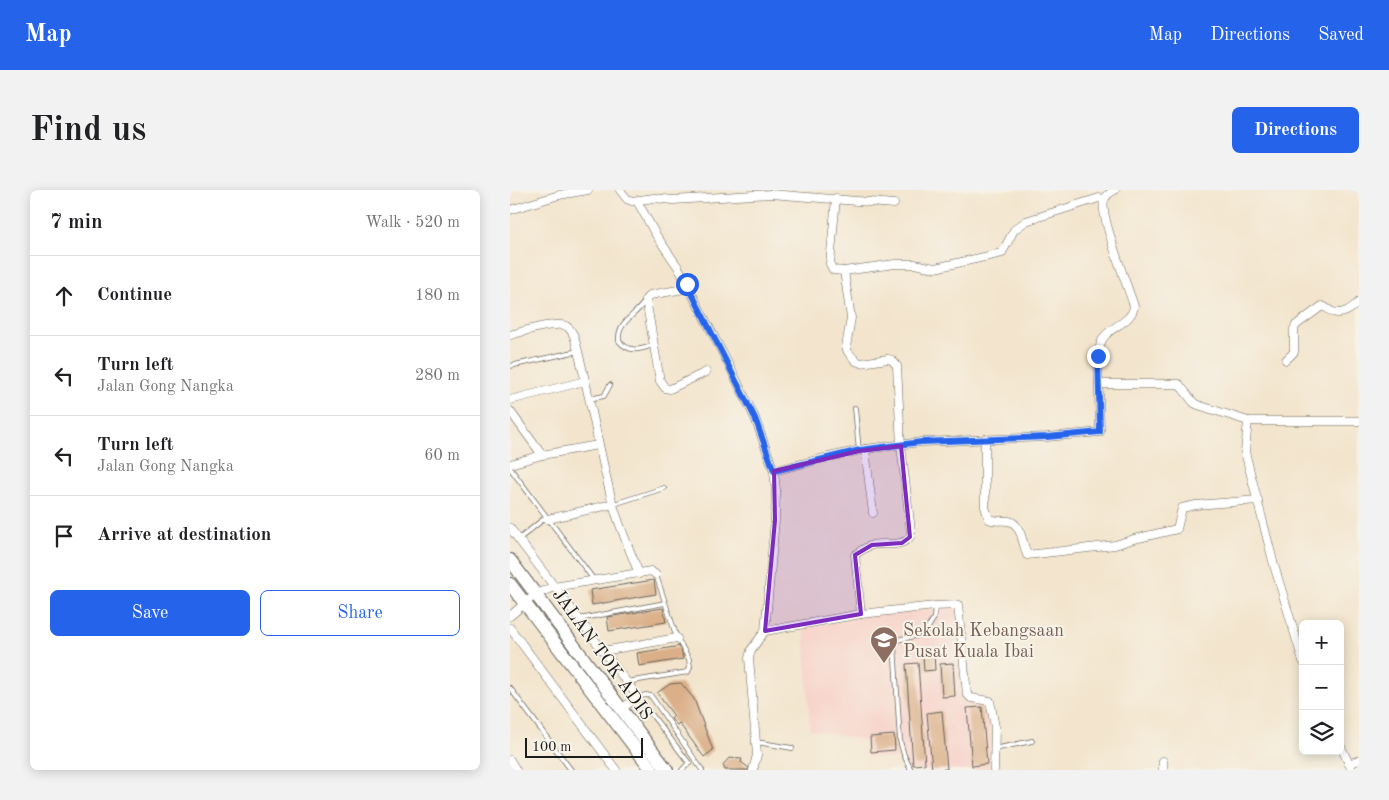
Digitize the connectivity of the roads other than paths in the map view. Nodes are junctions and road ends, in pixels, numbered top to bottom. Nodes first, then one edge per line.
1 (588, 190) edge
2 (620, 190) edge
3 (1113, 190) edge
4 (772, 192) edge
5 (836, 198) junction
6 (1105, 199) junction
7 (636, 200) junction
8 (894, 204) dead end
9 (510, 210) edge
10 (844, 272) junction
11 (689, 288) junction
12 (646, 299) junction
13 (1359, 302) edge
14 (510, 335) edge
15 (654, 344) junction
16 (578, 352) junction
17 (1286, 360) dead end
18 (510, 366) edge
19 (706, 372) dead end
20 (585, 382) junction
21 (1099, 384) junction
22 (610, 385) dead end
23 (589, 399) junction
24 (510, 400) edge
25 (855, 408) dead end
26 (510, 411) edge
27 (1248, 420) junction
28 (1359, 421) edge
29 (984, 439) junction
30 (598, 445) junction
31 (901, 446) junction
32 (862, 450) junction
33 (542, 455) junction
34 (510, 466) edge
35 (774, 471) junction
36 (664, 488) dead end
37 (1258, 500) junction
38 (613, 504) junction
39 (873, 513) dead end
40 (547, 518) junction
41 (510, 528) edge
42 (518, 540) junction
43 (510, 560) edge
44 (639, 574) junction
45 (656, 575) joint
46 (594, 580) junction
47 (510, 584) edge
48 (554, 587) junction
49 (536, 594) junction
50 (525, 603) junction
51 (666, 604) junction
52 (935, 606) junction
53 (861, 614) junction
54 (510, 616) edge
55 (579, 620) junction
56 (510, 628) edge
57 (765, 631) junction
58 (678, 638) junction
59 (1299, 649) edge
60 (603, 651) junction
61 (627, 682) junction
62 (510, 688) edge
63 (638, 697) junction
64 (621, 709) junction
65 (1032, 741) dead end
66 (756, 742) junction
67 (792, 748) dead end
68 (994, 749) junction
69 (1344, 752) edge
70 (695, 758) junction
71 (510, 760) edge
72 (1359, 760) edge
73 (1164, 761) dead end
74 (689, 763) junction
75 (1351, 767) edge
76 (516, 770) edge
77 (571, 770) edge
78 (616, 770) edge
79 (652, 770) edge
80 (667, 770) edge
81 (682, 770) edge
82 (702, 770) edge
83 (753, 770) edge
84 (911, 770) edge
85 (994, 770) edge
86 (1163, 770) edge

1 - 9 street
2 - 7 street
3 - 6 street
4 - 5 street
4 - 7 street
5 - 8 street
5 - 10 street
6 - 10 street
6 - 21 street
7 - 11 street
10 - 31 street
11 - 12 street
11 - 35 street
12 - 15 street
12 - 15 lane
13 - 17 street
14 - 16 street
15 - 19 street
16 - 18 lane
16 - 20 street
20 - 23 street
20 - 24 street
21 - 27 street
21 - 29 street
22 - 23 lane
23 - 30 street
25 - 32 lane
26 - 33 street
27 - 28 street
27 - 37 street
29 - 31 street
29 - 37 street
30 - 33 street
30 - 38 street
31 - 32 street
31 - 53 street
32 - 35 street
32 - 39 street
33 - 34 street
34 - 40 lane
35 - 57 street
36 - 38 lane
37 - 59 street
38 - 40 street
38 - 44 street
40 - 42 lane
40 - 46 lane
41 - 42 street
42 - 48 street
43 - 49 main road, JALAN TOK ADIS
44 - 45 street
44 - 46 street
45 - 51 lane
46 - 48 street
47 - 50 main road, JALAN TOK ADIS
48 - 49 street
48 - 55 street
49 - 50 street
49 - 64 main road, JALAN TOK ADIS
50 - 54 street
50 - 79 main road, JALAN TOK ADIS
51 - 55 lane
51 - 58 lane
52 - 53 street
52 - 68 street
52 - 84 lane
53 - 57 street
55 - 60 street
56 - 78 street
57 - 66 street
58 - 60 street
58 - 61 lane
60 - 61 street
61 - 63 street
62 - 77 lane
63 - 64 street
63 - 70 lane
63 - 74 lane
64 - 80 main road, JALAN TOK ADIS
65 - 68 lane
66 - 67 lane
66 - 83 street
68 - 85 street
69 - 75 street
70 - 74 lane
70 - 82 lane
71 - 76 street
72 - 75 street
73 - 86 street
74 - 81 lane

